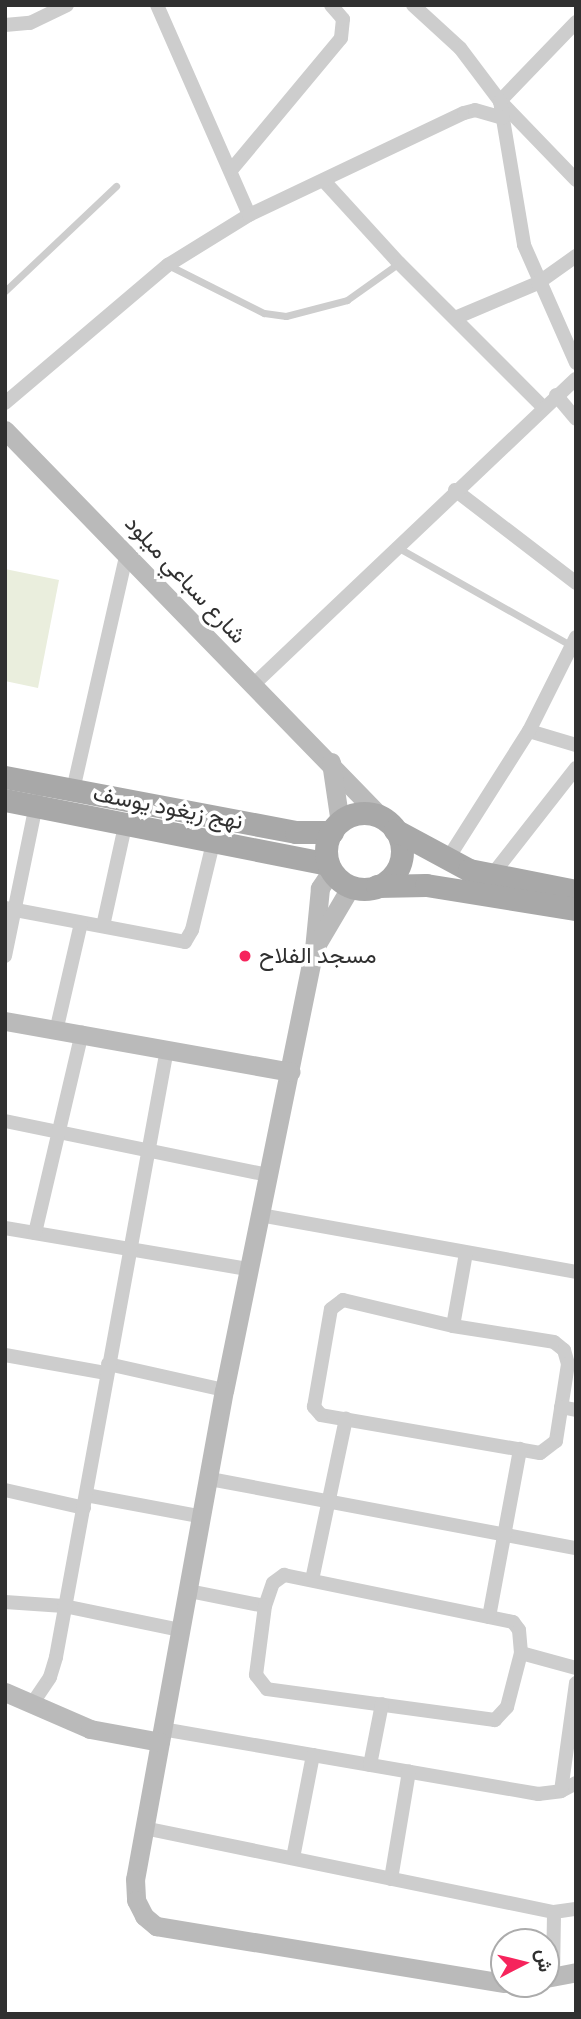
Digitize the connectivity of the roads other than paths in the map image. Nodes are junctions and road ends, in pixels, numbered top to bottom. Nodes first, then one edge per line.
1 (68, 5) edge
2 (157, 5) edge
3 (331, 5) edge
4 (413, 5) edge
5 (576, 22) edge
6 (5, 26) edge
7 (500, 101) junction
8 (503, 118) junction
9 (232, 169) junction
10 (576, 180) edge
11 (324, 181) junction
12 (116, 186) dead end
13 (249, 215) junction
14 (576, 256) edge
15 (399, 264) junction
16 (168, 265) junction
17 (538, 284) junction
18 (5, 291) edge
19 (455, 318) junction
20 (576, 363) edge
21 (576, 379) edge
22 (556, 395) junction
23 (5, 403) edge
24 (542, 407) junction
25 (576, 419) edge
26 (5, 429) edge
27 (455, 490) junction
28 (396, 547) junction
29 (127, 552) junction
30 (576, 583) edge
31 (573, 641) edge
32 (252, 686) junction
33 (529, 731) junction
34 (576, 745) edge
35 (331, 762) junction
36 (576, 768) edge
37 (5, 777) edge
38 (73, 790) junction
39 (37, 795) junction
40 (5, 800) edge
41 (387, 822) junction
42 (125, 826) junction
43 (336, 828) junction
44 (213, 843) junction
45 (447, 860) junction
46 (330, 867) junction
47 (492, 875) junction
48 (377, 886) junction
49 (350, 888) junction
50 (576, 891) edge
51 (10, 909) edge
52 (576, 909) edge
53 (82, 923) junction
54 (103, 926) junction
55 (314, 948) junction
56 (5, 956) edge
57 (5, 1021) edge
58 (57, 1027) junction
59 (82, 1032) junction
60 (167, 1049) junction
61 (290, 1072) junction
62 (5, 1121) edge
63 (55, 1132) junction
64 (146, 1150) junction
65 (267, 1175) junction
66 (260, 1215) junction
67 (5, 1228) edge
68 (35, 1233) junction
69 (129, 1250) junction
70 (466, 1253) junction
71 (248, 1269) junction
72 (576, 1272) edge
73 (453, 1326) junction
74 (5, 1355) edge
75 (107, 1368) junction
76 (224, 1390) junction
77 (568, 1408) edge
78 (346, 1419) junction
79 (520, 1449) junction
80 (210, 1479) junction
81 (5, 1490) edge
82 (85, 1502) junction
83 (330, 1502) junction
84 (203, 1517) junction
85 (504, 1535) junction
86 (576, 1548) edge
87 (312, 1580) junction
88 (189, 1591) junction
89 (5, 1602) edge
90 (64, 1606) junction
91 (265, 1606) junction
92 (489, 1617) junction
93 (180, 1630) junction
94 (521, 1653) junction
95 (576, 1668) edge
96 (576, 1683) edge
97 (5, 1692) edge
98 (32, 1704) junction
99 (382, 1704) junction
100 (161, 1735) junction
101 (313, 1755) junction
102 (370, 1765) junction
103 (410, 1772) junction
104 (576, 1783) edge
105 (561, 1791) junction
106 (144, 1828) junction
107 (293, 1858) junction
108 (391, 1879) junction
109 (576, 1909) edge
110 (554, 1912) junction
111 (553, 1928) edge
112 (490, 1981) edge

1 - 6 street
2 - 9 street
3 - 9 street
4 - 7 street
5 - 7 street
7 - 8 street
7 - 10 street
8 - 11 street
8 - 17 street
9 - 13 street
11 - 13 street
11 - 15 street
12 - 18 lane
13 - 16 street
14 - 17 street
15 - 16 lane
15 - 19 street
16 - 23 street
17 - 19 street
17 - 20 street
19 - 24 street
21 - 22 street
22 - 24 street
22 - 25 street
24 - 27 street
26 - 29 street, شارع سباعي ميلود
27 - 28 street
27 - 30 street
28 - 31 lane
28 - 32 street
29 - 32 street, شارع سباعي ميلود
29 - 38 street
31 - 33 street
32 - 35 street, شارع سباعي ميلود
33 - 34 street
33 - 45 street
35 - 41 street, شارع سباعي ميلود
35 - 43 street
36 - 47 street
37 - 39 main road, نهج زيغود يوسف
38 - 39 main road, نهج زيغود يوسف
38 - 43 main road, نهج زيغود يوسف
39 - 40 main road, نهج زيغود يوسف
39 - 42 main road, نهج زيغود يوسف
39 - 51 street
41 - 43 main road
41 - 45 main road
41 - 48 main road
42 - 44 main road, نهج زيغود يوسف
42 - 54 street
43 - 46 main road
44 - 46 main road, نهج زيغود يوسف
44 - 54 street
45 - 47 main road
46 - 49 main road
46 - 55 street
47 - 50 main road
48 - 49 main road
48 - 52 main road
49 - 55 street
51 - 53 street
51 - 56 street
53 - 54 street
53 - 58 street
55 - 61 street
57 - 58 street
58 - 59 street
59 - 60 street
59 - 63 street
60 - 61 street
60 - 64 street
61 - 65 street
62 - 63 street
63 - 64 street
63 - 68 street
64 - 65 street
64 - 69 street
65 - 66 street
66 - 70 street
66 - 71 street
67 - 68 street
68 - 69 street
69 - 71 street
69 - 75 street
70 - 72 street
70 - 73 street
71 - 76 street
73 - 77 street
73 - 78 street
74 - 75 street
75 - 76 street
75 - 82 street
76 - 80 street
77 - 79 street
78 - 79 street
78 - 83 street
79 - 85 street
80 - 83 street
80 - 84 street
81 - 82 street
82 - 84 street
82 - 90 street
83 - 85 street
83 - 87 street
84 - 88 street
85 - 86 street
85 - 92 street
87 - 91 street
87 - 92 street
88 - 91 street
88 - 93 street
89 - 90 street
90 - 93 street
90 - 98 street
91 - 99 street
92 - 94 street
93 - 100 street
94 - 95 street
94 - 99 street
96 - 105 street
97 - 98 street
98 - 100 street
99 - 102 street
100 - 101 street
100 - 106 street
101 - 102 street
101 - 107 street
102 - 103 street
103 - 105 street
103 - 108 street
104 - 105 street
106 - 107 street
106 - 112 street
107 - 108 street
108 - 110 street
109 - 110 street
110 - 111 street

